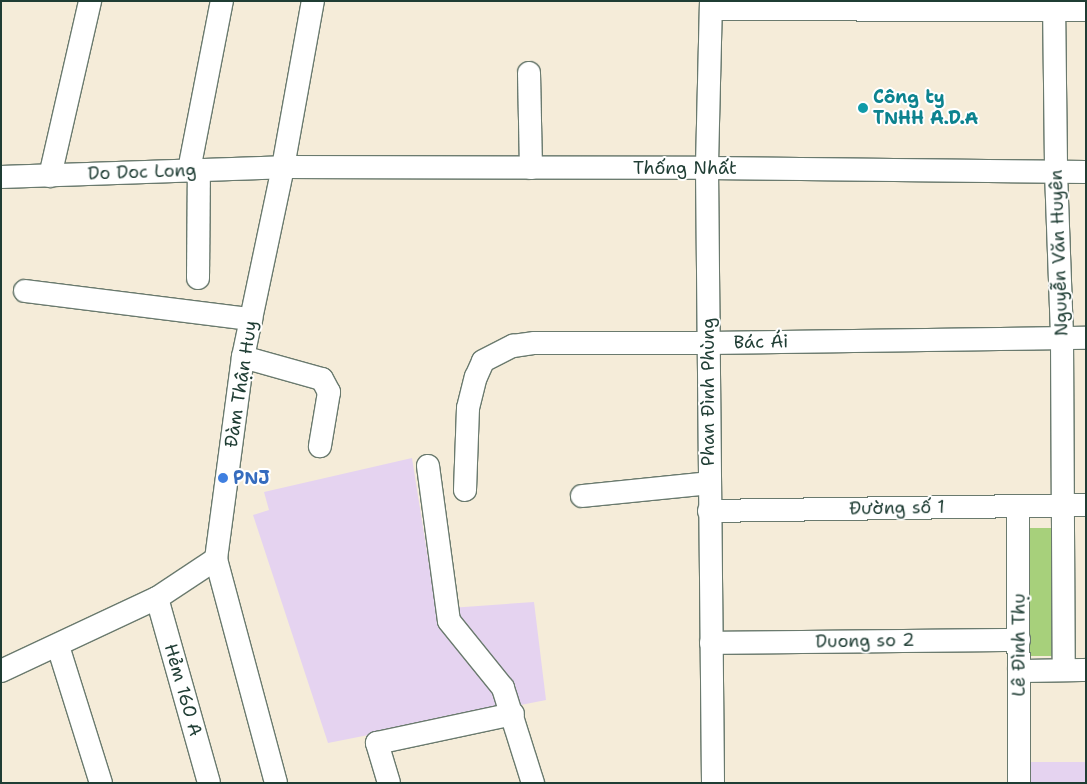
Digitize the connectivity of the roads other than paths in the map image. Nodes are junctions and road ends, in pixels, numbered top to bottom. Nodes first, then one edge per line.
1 (90, 1) edge
2 (222, 1) edge
3 (314, 1) edge
4 (711, 5) edge
5 (1054, 6) edge
6 (1086, 10) edge
7 (529, 73) dead end
8 (283, 167) junction
9 (531, 168) junction
10 (707, 168) junction
11 (194, 170) junction
12 (1056, 172) junction
13 (1086, 172) edge
14 (50, 176) junction
15 (1, 178) edge
16 (198, 278) dead end
17 (25, 291) dead end
18 (251, 319) junction
19 (1062, 338) junction
20 (1086, 338) edge
21 (708, 343) junction
22 (243, 357) junction
23 (320, 446) dead end
24 (428, 466) dead end
25 (709, 483) junction
26 (465, 490) dead end
27 (582, 496) dead end
28 (1062, 505) junction
29 (1086, 505) edge
30 (1018, 506) junction
31 (709, 511) junction
32 (216, 559) junction
33 (157, 598) junction
34 (1019, 640) junction
35 (711, 643) junction
36 (58, 646) junction
37 (1075, 670) edge
38 (1, 671) edge
39 (1019, 671) junction
40 (513, 714) junction
41 (101, 783) edge
42 (209, 783) edge
43 (276, 783) edge
44 (389, 783) edge
45 (533, 783) edge
46 (713, 783) edge
47 (1019, 783) edge

1 - 14 street
2 - 11 street
3 - 8 street, Đàm Thận Huy
4 - 5 street
4 - 10 street, Phan Đình Phùng
5 - 6 street
5 - 12 street, Nguyễn Văn Huyên
7 - 9 street
8 - 9 street, Thống Nhất
8 - 11 street, Do Doc Long
8 - 18 street, Đàm Thận Huy
9 - 10 street, Thống Nhất
10 - 12 street, Thống Nhất
10 - 21 street, Phan Đình Phùng
11 - 14 street, Do Doc Long
11 - 16 street
12 - 13 street, Thống Nhất
12 - 19 street, Nguyễn Văn Huyên
14 - 15 street, Do Doc Long
17 - 18 street
18 - 22 street, Đàm Thận Huy
19 - 20 street, Bác Ái
19 - 21 street, Bác Ái
19 - 28 street, Nguyễn Văn Huyên
21 - 25 street, Phan Đình Phùng
21 - 26 street, Bác Ái
22 - 23 street
22 - 32 street, Đàm Thận Huy
24 - 40 street
25 - 27 street
25 - 31 street, Phan Đình Phùng
28 - 29 street, Đường số 1
28 - 30 street, Đường số 1
28 - 37 street, Nguyễn Văn Huyên
30 - 31 street, Đường số 1
30 - 34 street, Lê Đình Thụ
31 - 35 street, Phan Đình Phùng
32 - 33 street
32 - 43 street
33 - 36 street
33 - 42 street, Hẻm 160 A
34 - 35 street, Duong so 2
34 - 39 street, Lê Đình Thụ
35 - 46 street, Phan Đình Phùng
36 - 38 street
36 - 41 street
37 - 39 street
39 - 47 street, Lê Đình Thụ
40 - 44 street
40 - 45 street

